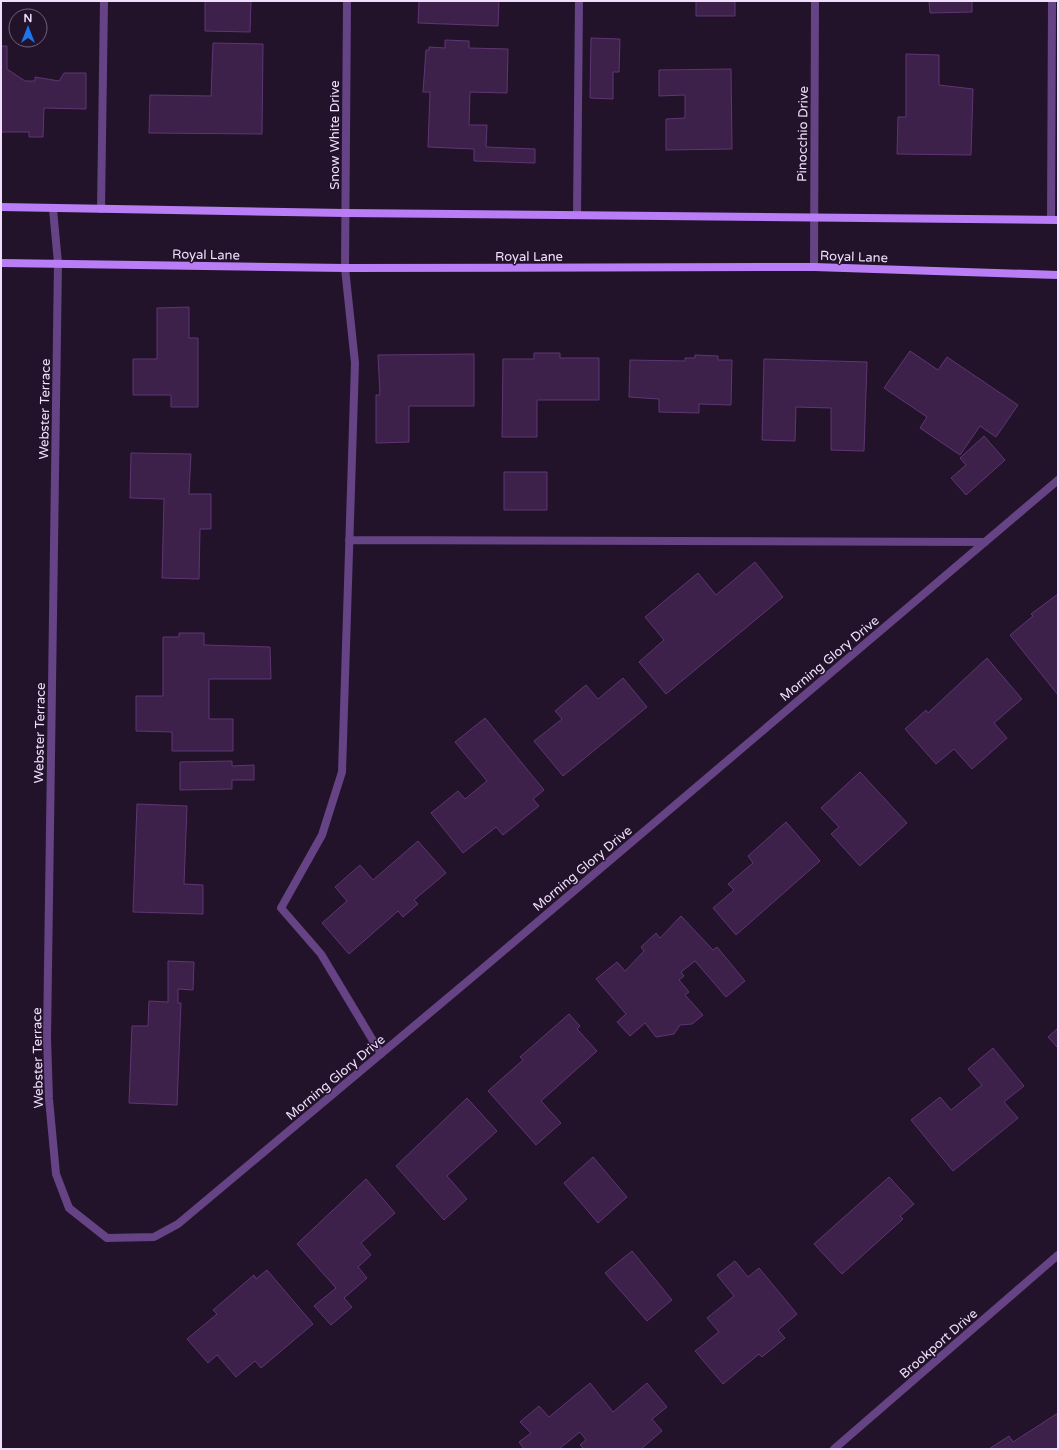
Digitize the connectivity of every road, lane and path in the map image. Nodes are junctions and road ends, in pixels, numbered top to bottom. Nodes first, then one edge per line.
1 (104, 1) edge
2 (347, 1) edge
3 (579, 1) edge
4 (815, 1) edge
5 (1052, 1) edge
6 (1, 207) edge
7 (53, 208) junction
8 (102, 210) junction
9 (345, 213) junction
10 (577, 215) junction
11 (813, 217) junction
12 (1055, 219) edge
13 (1, 263) edge
14 (58, 263) junction
15 (814, 267) junction
16 (345, 268) junction
17 (1058, 274) edge
18 (1058, 480) edge
19 (350, 540) junction
20 (985, 542) junction
21 (381, 1054) junction
22 (107, 1238) joint
23 (1058, 1255) edge
24 (834, 1449) edge

1 - 8 street
2 - 9 street, Snow White Drive
3 - 10 street
4 - 11 street, Pinocchio Drive
5 - 12 street
6 - 7 main road
7 - 8 main road
7 - 14 street, Webster Terrace
8 - 9 main road
9 - 10 main road
9 - 16 street, Snow White Drive
10 - 11 main road
11 - 12 main road
11 - 15 street, Pinocchio Drive
13 - 14 main road, Royal Lane
14 - 16 main road, Royal Lane
14 - 22 street, Webster Terrace
15 - 16 main road, Royal Lane
15 - 17 main road, Royal Lane
16 - 19 street, Snow White Drive
18 - 20 street, Morning Glory Drive
19 - 20 street
19 - 21 street, Snow White Drive
20 - 21 street, Morning Glory Drive
21 - 22 street, Morning Glory Drive
23 - 24 street, Brookport Drive

